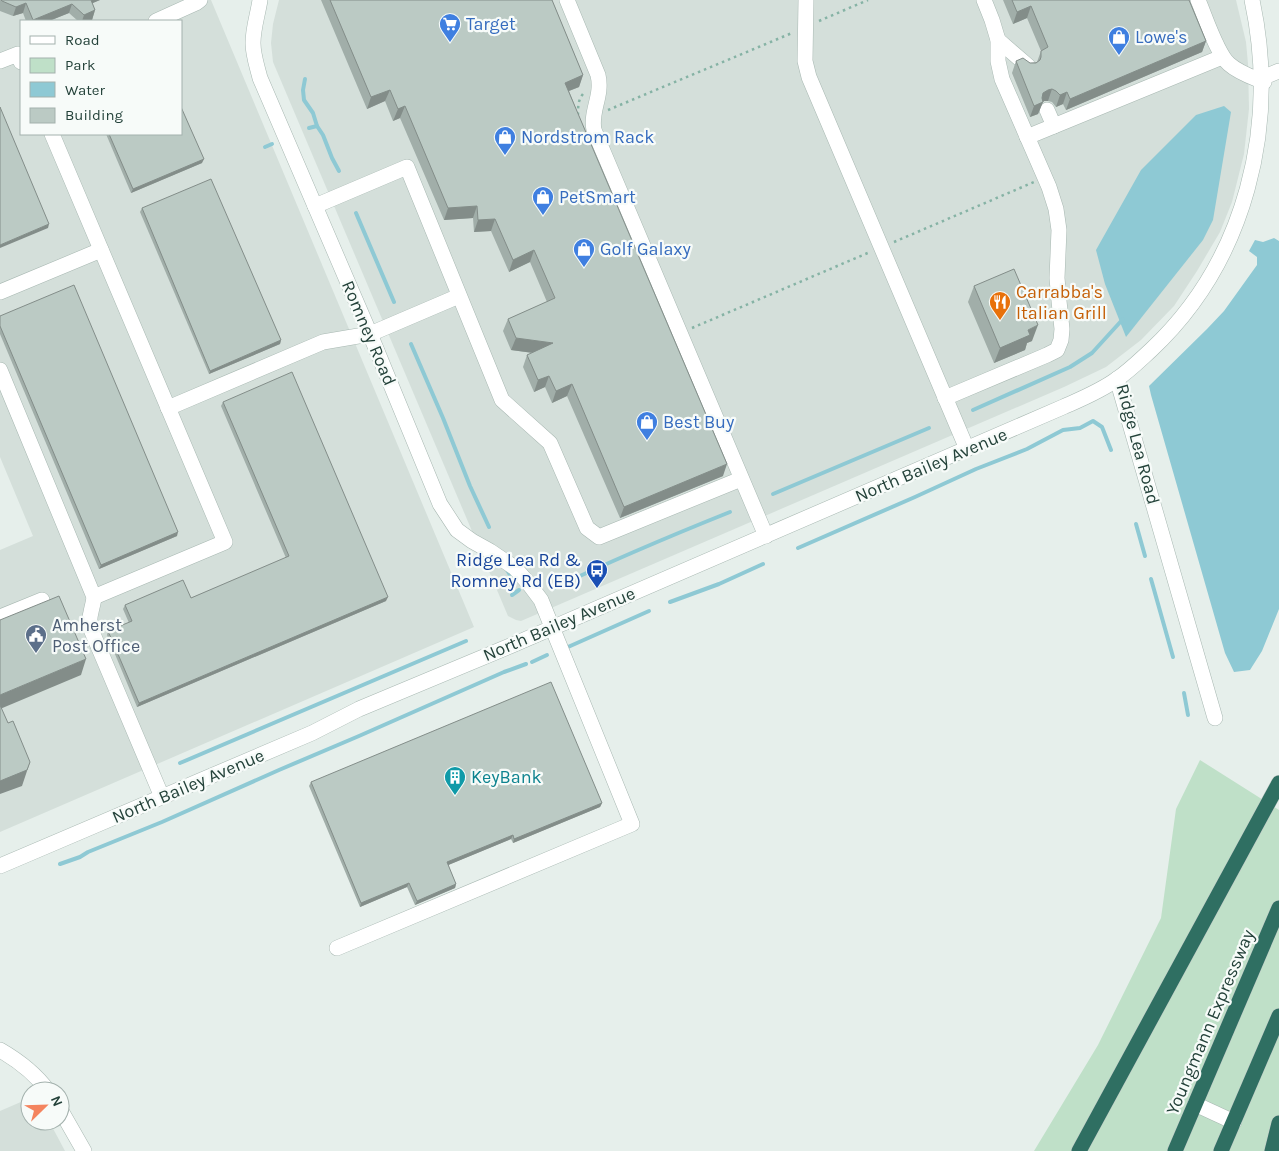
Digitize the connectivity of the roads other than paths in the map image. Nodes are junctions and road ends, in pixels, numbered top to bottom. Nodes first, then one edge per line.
1 (200, 0) edge
2 (260, 0) edge
3 (567, 0) edge
4 (806, 0) edge
5 (984, 0) edge
6 (1198, 0) edge
7 (1252, 0) edge
8 (158, 20) edge
9 (998, 40) junction
10 (1222, 57) junction
11 (20, 59) edge
12 (0, 61) edge
13 (1028, 66) edge
14 (1279, 71) edge
15 (1264, 80) junction
16 (1047, 110) dead end
17 (1054, 126) junction
18 (52, 135) edge
19 (1027, 137) junction
20 (315, 206) junction
21 (101, 250) junction
22 (0, 292) edge
23 (459, 296) junction
24 (370, 334) junction
25 (0, 370) edge
26 (1117, 379) junction
27 (945, 398) junction
28 (168, 408) junction
29 (967, 449) junction
30 (741, 478) junction
31 (766, 536) junction
32 (94, 597) junction
33 (42, 600) dead end
34 (0, 617) edge
35 (551, 628) junction
36 (1215, 718) dead end
37 (1279, 783) edge
38 (162, 797) junction
39 (0, 866) edge
40 (1279, 908) edge
41 (337, 948) dead end
42 (1279, 1016) edge
43 (0, 1050) edge
44 (40, 1081) edge
45 (1195, 1104) junction
46 (1234, 1122) junction
47 (1279, 1123) edge
48 (70, 1126) edge
49 (84, 1151) edge
50 (1079, 1151) edge
51 (1175, 1151) edge
52 (1221, 1151) edge
53 (1272, 1151) edge

1 - 8 street
2 - 20 street, Romney Road
3 - 30 street
4 - 27 street
5 - 9 street
6 - 10 street
7 - 15 street, Ridge Lea Road
9 - 13 street
9 - 19 street
10 - 15 street
10 - 17 street
11 - 12 street
14 - 15 street
15 - 26 street, Ridge Lea Road
16 - 17 street
17 - 19 street
18 - 21 street
19 - 27 street
20 - 23 street
20 - 24 street, Romney Road
21 - 22 street
21 - 28 street
23 - 24 street
23 - 30 street
24 - 28 street
24 - 35 street, Romney Road
25 - 32 street
26 - 29 street, North Bailey Avenue
26 - 36 street, Ridge Lea Road
27 - 29 street
28 - 32 street
29 - 31 street, North Bailey Avenue
30 - 31 street
31 - 35 street, North Bailey Avenue
32 - 38 street
33 - 34 street
35 - 38 street, North Bailey Avenue
35 - 41 street, Romney Road
37 - 50 highway
38 - 39 street, North Bailey Avenue
40 - 45 highway, Youngmann Expressway
42 - 46 highway
43 - 44 street
45 - 46 street
45 - 51 highway, Youngmann Expressway
46 - 52 highway
47 - 53 highway
48 - 49 street

